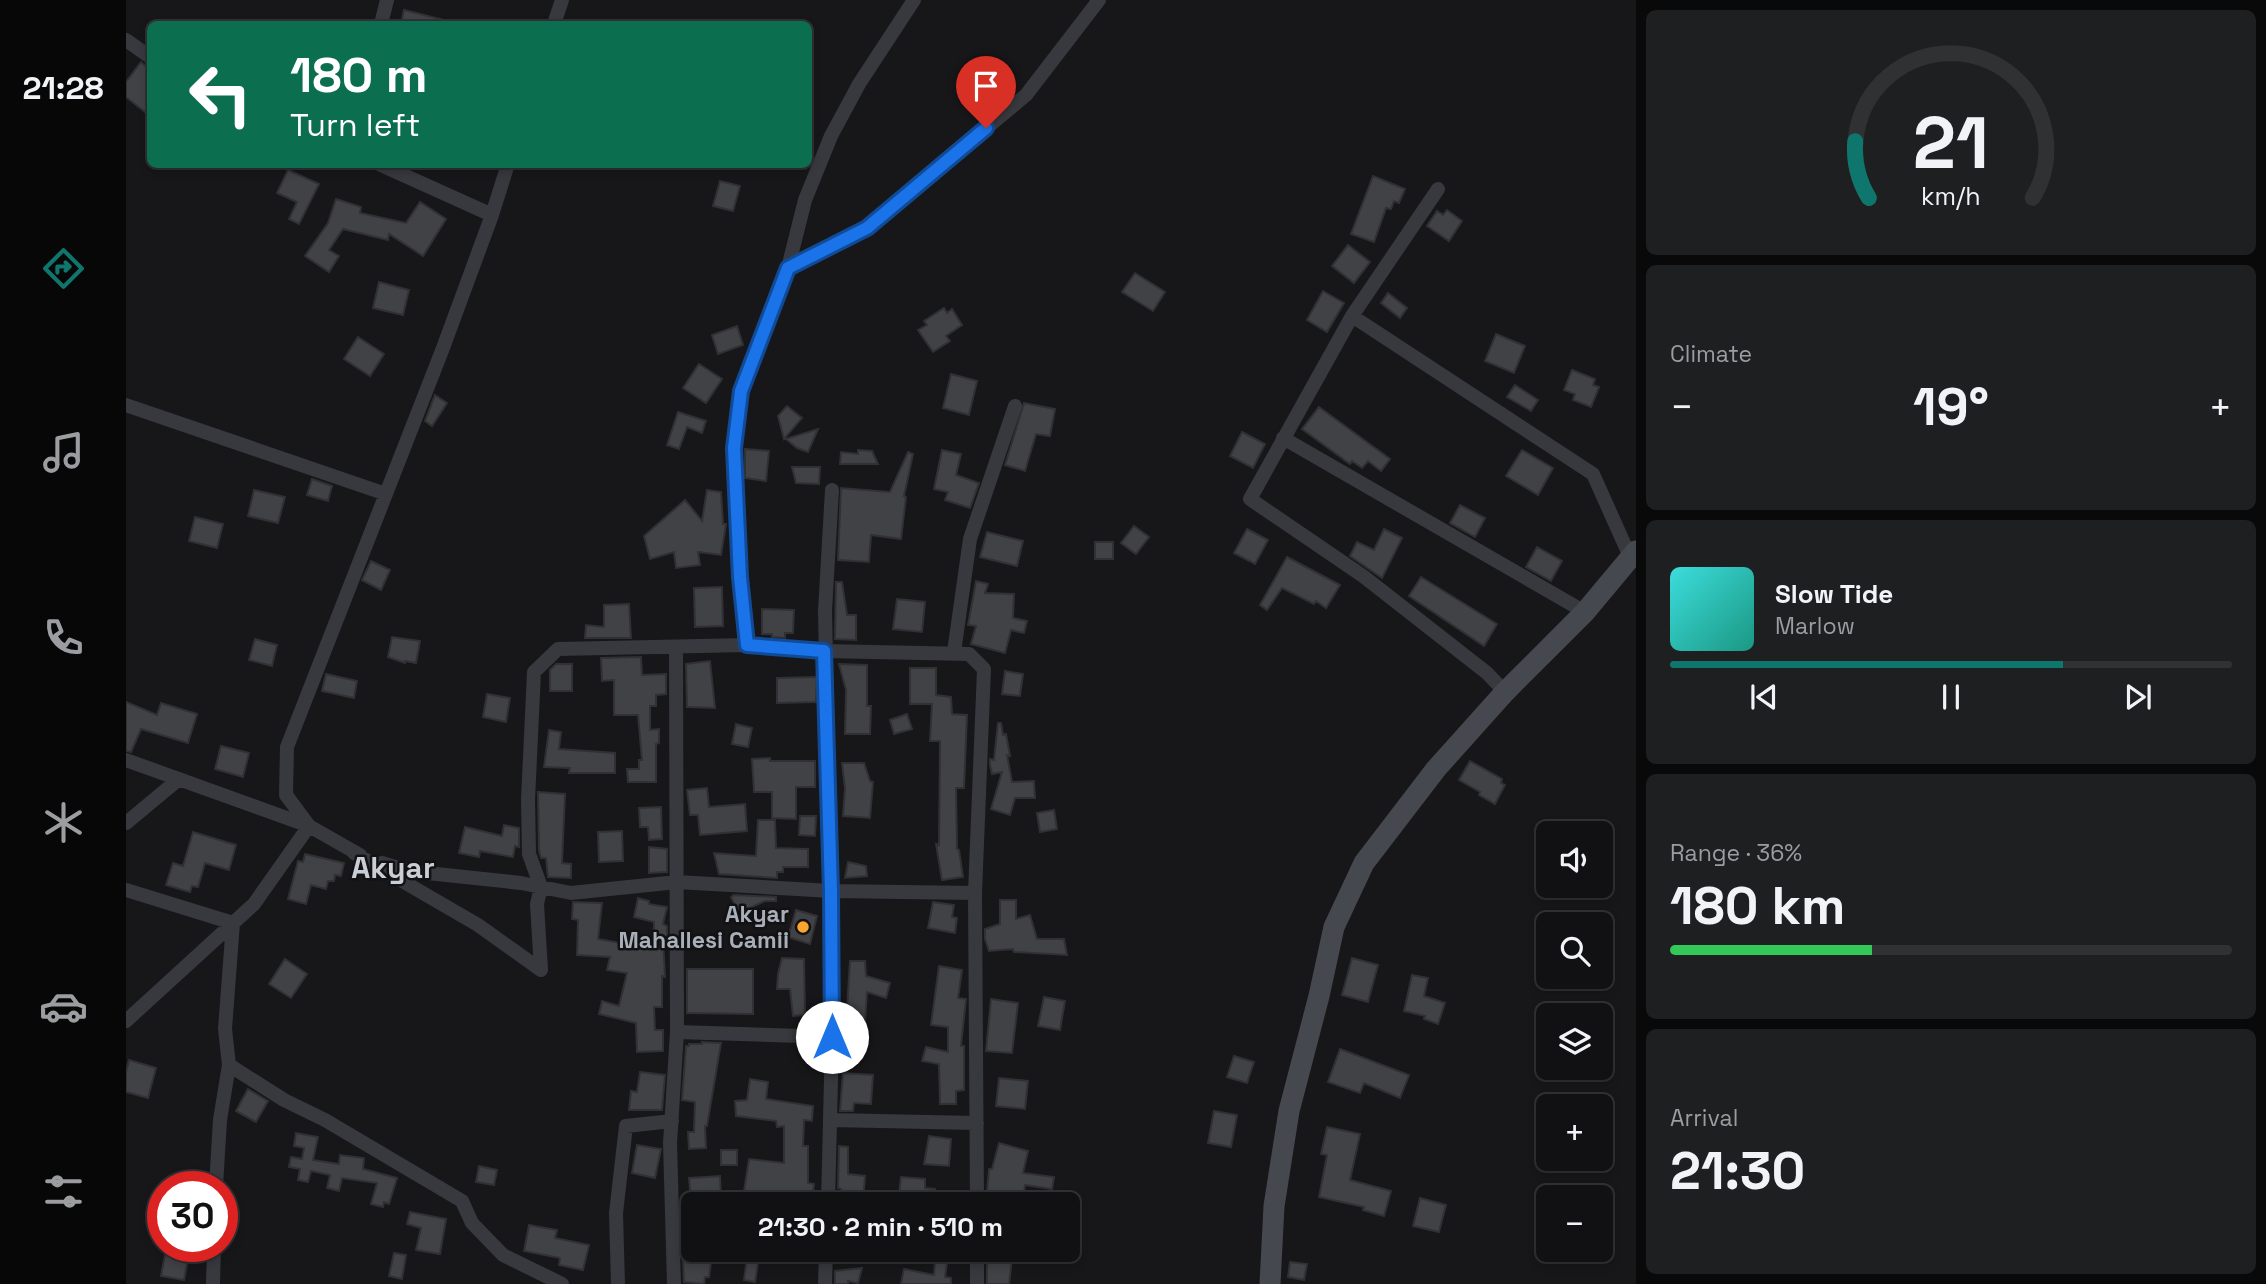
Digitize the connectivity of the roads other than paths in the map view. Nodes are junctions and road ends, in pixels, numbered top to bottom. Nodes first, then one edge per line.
1 (387, 0) edge
2 (562, 0) edge
3 (914, 0) edge
4 (1099, 0) edge
5 (382, 21) edge
6 (555, 21) edge
7 (126, 40) edge
8 (147, 55) edge
9 (388, 168) edge
10 (507, 168) edge
11 (1438, 189) dead end
12 (492, 215) junction
13 (788, 268) junction
14 (1352, 316) junction
15 (126, 405) edge
16 (1015, 406) dead end
17 (1283, 438) junction
18 (832, 490) dead end
19 (386, 494) junction
20 (1634, 555) edge
21 (1585, 612) junction
22 (747, 645) junction
23 (677, 648) junction
24 (824, 651) junction
25 (954, 652) junction
26 (1505, 692) junction
27 (126, 760) edge
28 (179, 779) junction
29 (126, 823) edge
30 (309, 825) junction
31 (354, 853) junction
32 (677, 882) junction
33 (541, 887) junction
34 (126, 890) edge
35 (831, 891) junction
36 (975, 893) junction
37 (233, 923) junction
38 (126, 1021) edge
39 (677, 1032) junction
40 (832, 1037) junction
41 (229, 1065) junction
42 (830, 1120) junction
43 (672, 1121) junction
44 (977, 1123) junction
45 (217, 1171) edge
46 (828, 1192) edge
47 (977, 1192) edge
48 (214, 1262) edge
49 (826, 1262) edge
50 (977, 1262) edge
51 (213, 1284) edge
52 (562, 1284) edge
53 (618, 1284) edge
54 (674, 1284) edge
55 (825, 1284) edge
56 (977, 1284) edge
57 (1270, 1284) edge

1 - 5 street
2 - 6 street
3 - 13 street
4 - 13 street
7 - 8 street
9 - 12 street
10 - 12 street
11 - 14 street
12 - 19 street
13 - 22 street
14 - 17 street
14 - 20 street
15 - 19 street
16 - 25 street
17 - 21 street
17 - 26 street
18 - 24 street
19 - 30 street
20 - 21 main road
21 - 26 main road
22 - 23 street
22 - 24 street
23 - 32 street
23 - 33 street
24 - 25 street
24 - 35 street
25 - 36 street
26 - 57 main road
27 - 28 street
28 - 29 street
28 - 30 street
30 - 31 street
30 - 37 street
31 - 33 street
31 - 33 street
32 - 33 street
32 - 35 street
32 - 39 street
34 - 37 street
35 - 36 street
35 - 40 street
36 - 44 street
37 - 38 street
37 - 41 street
39 - 40 street
39 - 43 street
40 - 42 street
41 - 45 street
41 - 52 street
42 - 44 street
42 - 46 street
43 - 53 street
43 - 54 street
44 - 47 street
48 - 51 street
49 - 55 street
50 - 56 street

